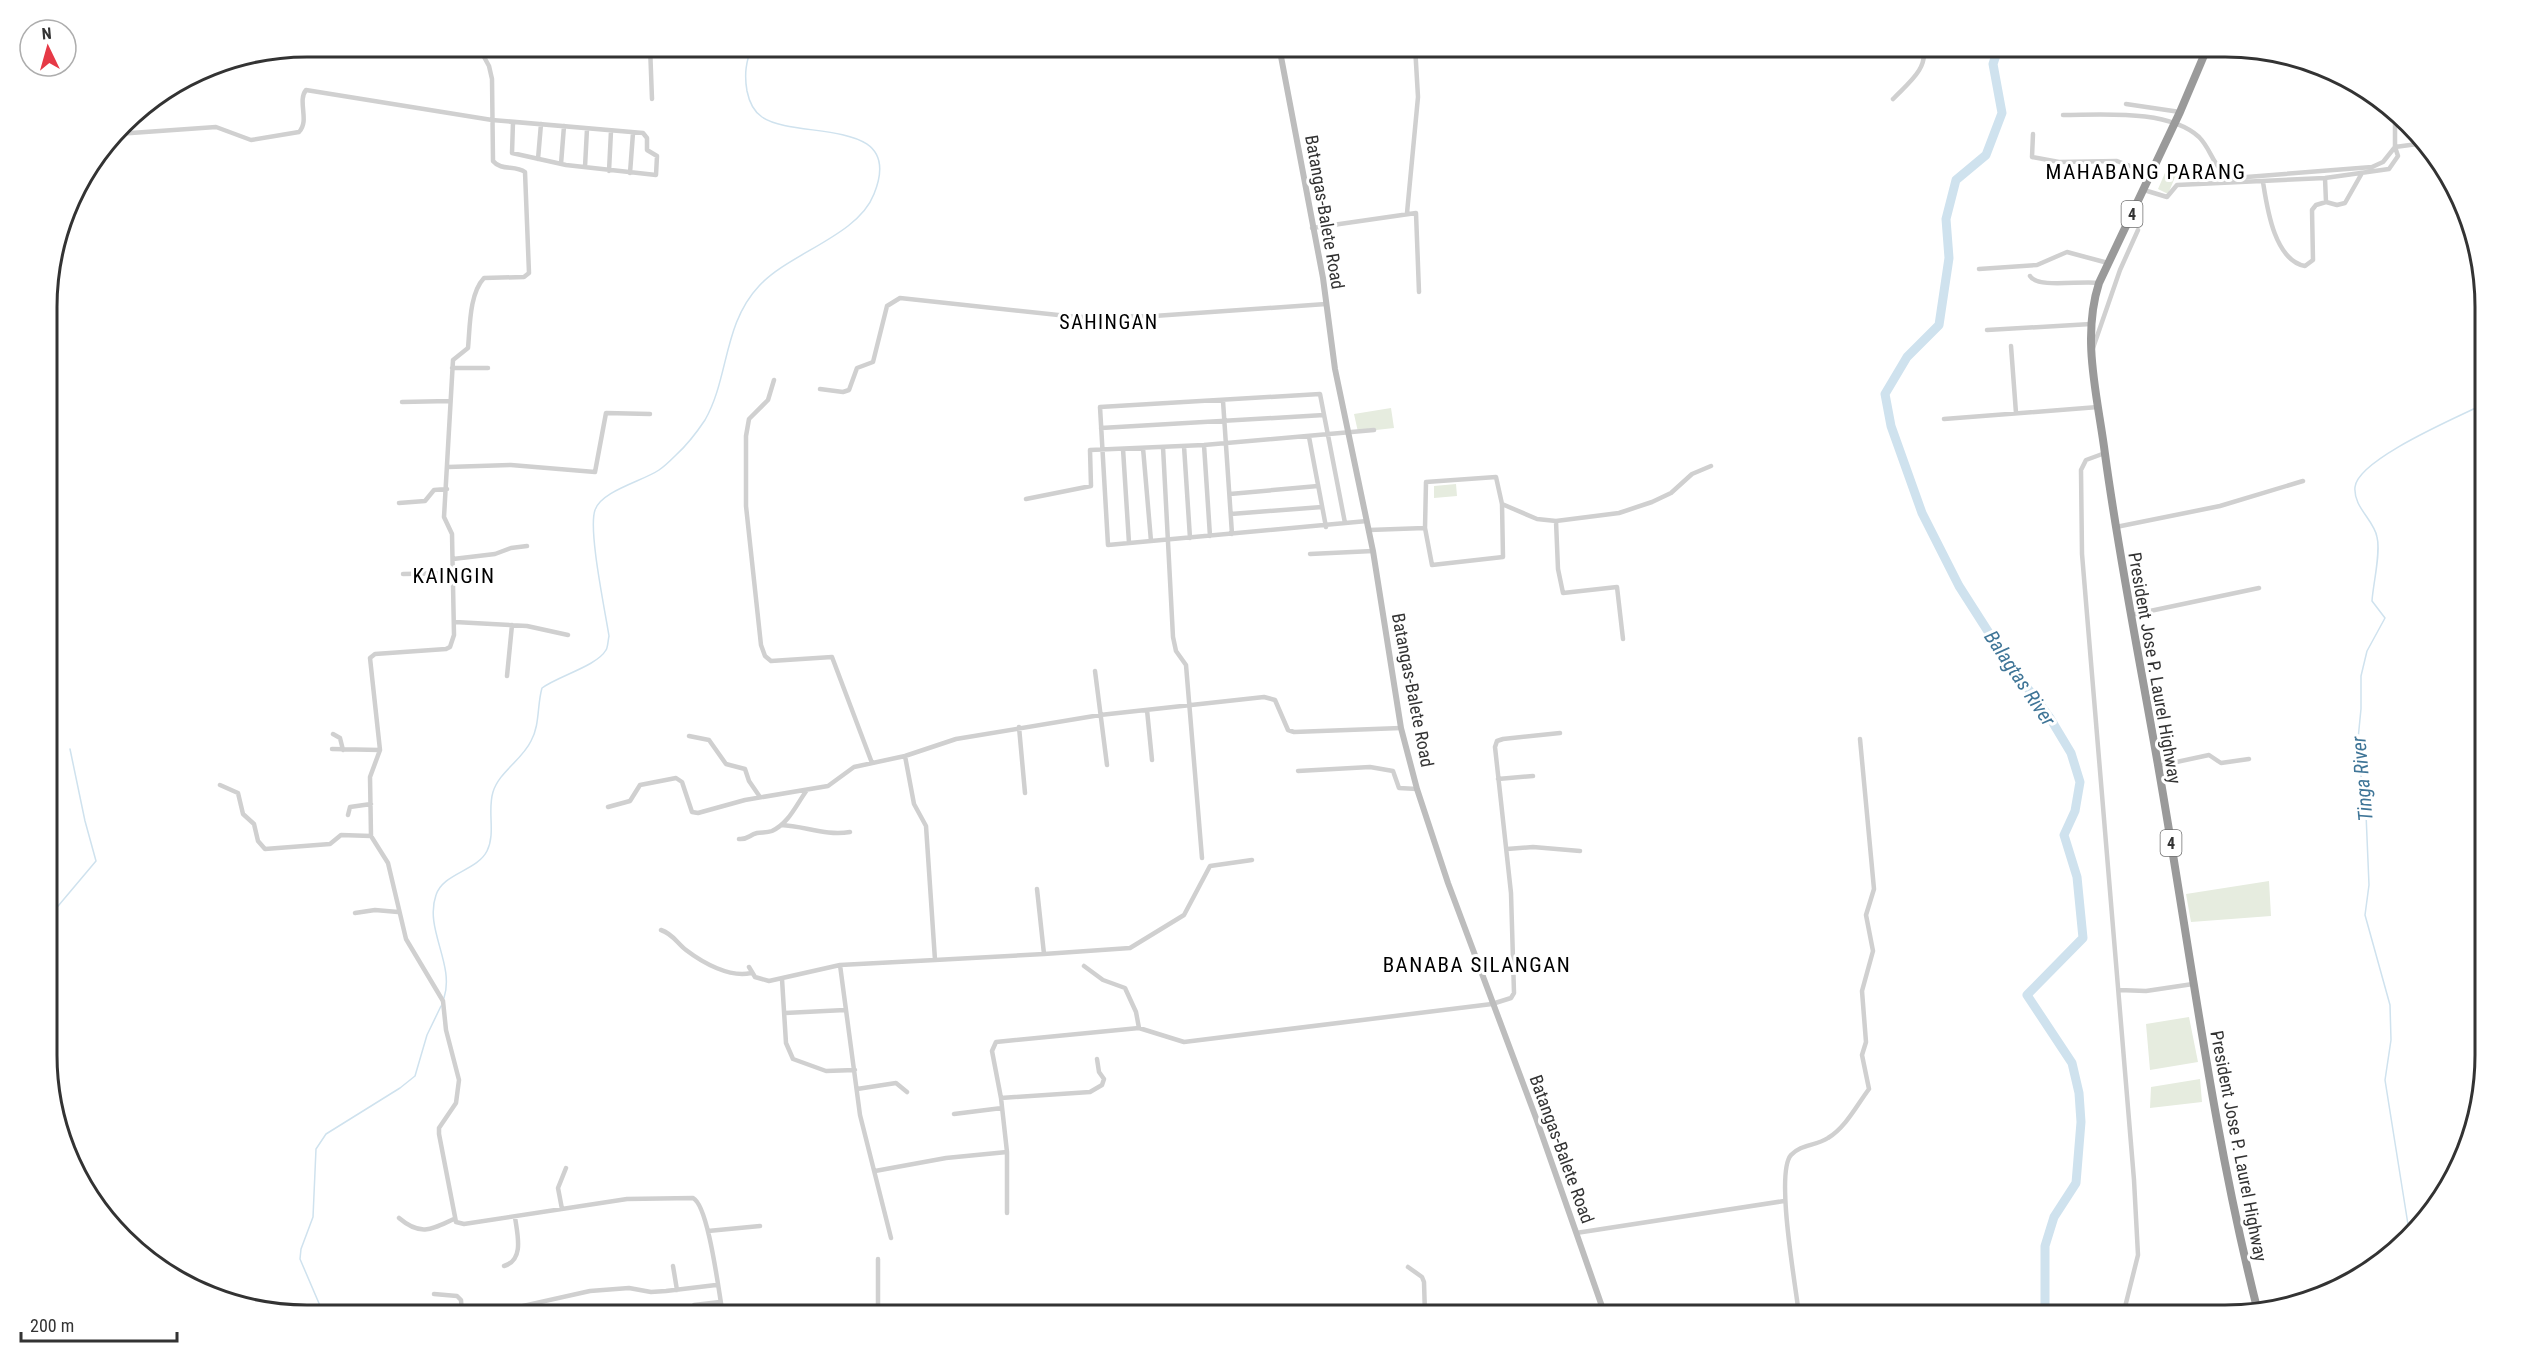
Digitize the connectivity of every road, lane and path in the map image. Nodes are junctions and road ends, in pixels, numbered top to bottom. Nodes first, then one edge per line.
1 (483, 57) edge
2 (650, 57) edge
3 (1281, 57) edge
4 (1416, 57) edge
5 (1924, 57) edge
6 (2203, 57) edge
7 (652, 99) dead end
8 (1893, 99) dead end
9 (2126, 104) dead end
10 (2180, 112) junction
11 (2063, 116) dead end
12 (492, 120) junction
13 (513, 122) junction
14 (541, 124) junction
15 (2175, 124) junction
16 (2395, 124) edge
17 (564, 126) junction
18 (587, 129) junction
19 (611, 131) junction
20 (633, 132) junction
21 (127, 133) edge
22 (2033, 134) dead end
23 (2415, 144) edge
24 (2395, 147) junction
25 (538, 159) junction
26 (561, 164) junction
27 (585, 167) junction
28 (609, 171) junction
29 (630, 173) junction
30 (2362, 173) junction
31 (2151, 174) junction
32 (2325, 178) junction
33 (2263, 182) junction
34 (2144, 190) junction
35 (2326, 202) junction
36 (1407, 213) junction
37 (1312, 228) junction
38 (2138, 230) dead end
39 (2108, 263) junction
40 (1979, 269) dead end
41 (2030, 276) dead end
42 (2099, 283) junction
43 (1419, 292) dead end
44 (1326, 304) junction
45 (2091, 324) junction
46 (1987, 330) dead end
47 (2011, 346) dead end
48 (2091, 352) junction
49 (452, 368) junction
50 (488, 368) dead end
51 (774, 380) dead end
52 (820, 389) dead end
53 (450, 401) junction
54 (1223, 401) junction
55 (402, 402) dead end
56 (2098, 407) junction
57 (2016, 413) junction
58 (650, 414) dead end
59 (1324, 415) junction
60 (1944, 419) dead end
61 (1225, 420) junction
62 (1101, 428) junction
63 (1374, 430) dead end
64 (1350, 434) junction
65 (1328, 436) junction
66 (1309, 437) junction
67 (1226, 442) junction
68 (1204, 445) junction
69 (1184, 446) junction
70 (1163, 447) junction
71 (1143, 448) junction
72 (1123, 449) junction
73 (1103, 450) junction
74 (2105, 453) junction
75 (1711, 466) dead end
76 (448, 467) junction
77 (2303, 481) dead end
78 (1318, 486) junction
79 (447, 489) junction
80 (1230, 494) junction
81 (1026, 499) dead end
82 (399, 502) dead end
83 (1502, 504) junction
84 (1322, 507) junction
85 (1231, 514) junction
86 (1368, 521) junction
87 (1556, 521) junction
88 (1345, 523) junction
89 (1326, 527) junction
90 (2116, 527) junction
91 (1425, 528) junction
92 (1369, 530) junction
93 (1232, 534) junction
94 (1210, 536) junction
95 (1190, 538) junction
96 (1169, 539) junction
97 (1151, 541) junction
98 (1129, 543) junction
99 (527, 546) dead end
100 (1373, 551) junction
101 (1310, 554) dead end
102 (453, 559) junction
103 (403, 573) dead end
104 (454, 573) junction
105 (2259, 588) dead end
106 (2131, 615) junction
107 (455, 622) junction
108 (512, 625) junction
109 (568, 635) dead end
110 (1623, 639) dead end
111 (1095, 671) dead end
112 (507, 676) dead end
113 (1188, 706) junction
114 (1147, 710) junction
115 (1100, 715) junction
116 (1019, 727) junction
117 (1401, 728) junction
118 (1560, 733) dead end
119 (333, 734) dead end
120 (689, 736) dead end
121 (1860, 739) dead end
122 (332, 749) dead end
123 (343, 750) junction
124 (380, 750) junction
125 (905, 756) junction
126 (2249, 759) dead end
127 (1152, 760) dead end
128 (872, 763) junction
129 (1107, 765) dead end
130 (2158, 766) junction
131 (1298, 771) dead end
132 (1533, 776) dead end
133 (1498, 779) junction
134 (220, 785) dead end
135 (1417, 789) junction
136 (807, 790) junction
137 (1025, 793) dead end
138 (760, 797) junction
139 (370, 804) junction
140 (608, 807) dead end
141 (348, 815) dead end
142 (781, 825) junction
143 (850, 832) dead end
144 (371, 836) junction
145 (739, 839) dead end
146 (1507, 849) junction
147 (1580, 851) dead end
148 (1202, 858) dead end
149 (1252, 860) dead end
150 (1037, 889) dead end
151 (398, 912) junction
152 (355, 913) dead end
153 (661, 930) dead end
154 (1044, 954) junction
155 (935, 960) junction
156 (840, 965) junction
157 (1084, 966) dead end
158 (749, 967) dead end
159 (751, 973) junction
160 (782, 979) junction
161 (2194, 984) junction
162 (2119, 990) junction
163 (1492, 1004) junction
164 (845, 1010) junction
165 (785, 1013) junction
166 (1139, 1028) junction
167 (1097, 1059) dead end
168 (855, 1070) junction
169 (857, 1089) junction
170 (907, 1092) dead end
171 (1001, 1098) junction
172 (1002, 1108) junction
173 (954, 1114) dead end
174 (1006, 1152) junction
175 (566, 1168) dead end
176 (875, 1171) junction
177 (1784, 1201) junction
178 (562, 1209) junction
179 (1007, 1213) dead end
180 (515, 1217) junction
181 (399, 1218) dead end
182 (454, 1219) junction
183 (760, 1226) dead end
184 (708, 1231) junction
185 (1576, 1233) junction
186 (891, 1238) dead end
187 (878, 1259) dead end
188 (504, 1266) dead end
189 (674, 1266) dead end
190 (1408, 1267) dead end
191 (716, 1285) junction
192 (677, 1290) junction
193 (434, 1294) dead end
194 (720, 1302) junction
195 (2257, 1303) edge
196 (461, 1305) edge
197 (527, 1305) edge
198 (694, 1305) dead end
199 (721, 1305) edge
200 (878, 1305) edge
201 (1425, 1305) edge
202 (1601, 1305) edge
203 (1798, 1305) edge
204 (2126, 1305) edge

1 - 12 street
2 - 7 street
3 - 37 main road, Batangas-Balete Road
4 - 36 street
5 - 8 street
6 - 10 highway, President Jose P. Laurel Highway / 4
9 - 10 street
10 - 15 highway, President Jose P. Laurel Highway / 4
11 - 15 street
12 - 13 street
12 - 21 street
12 - 49 street
13 - 14 street
13 - 25 street
14 - 17 street
14 - 25 street
15 - 24 street
15 - 31 highway, President Jose P. Laurel Highway / 4
16 - 24 street
17 - 18 street
17 - 26 street
18 - 19 street
18 - 27 street
19 - 20 street
19 - 28 street
20 - 29 street
20 - 29 street
22 - 31 street
23 - 24 street
24 - 30 street
25 - 26 street
26 - 27 street
27 - 28 street
28 - 29 street
30 - 32 street
30 - 35 street
31 - 34 highway, President Jose P. Laurel Highway / 4
32 - 33 street
32 - 35 street
33 - 34 street
33 - 35 street
34 - 39 highway, President Jose P. Laurel Highway / 4
36 - 37 street
36 - 43 street
37 - 44 main road, Batangas-Balete Road
38 - 48 street
39 - 40 street
39 - 42 highway, President Jose P. Laurel Highway / 4
41 - 42 street
42 - 45 highway, President Jose P. Laurel Highway / 4
44 - 52 street
44 - 64 main road, Batangas-Balete Road
45 - 46 street
45 - 48 highway, President Jose P. Laurel Highway / 4
47 - 57 street
48 - 56 highway, President Jose P. Laurel Highway / 4
49 - 50 street
49 - 53 street
51 - 128 street
53 - 55 street
53 - 76 street
54 - 59 street
54 - 61 street
54 - 62 street
56 - 57 street
56 - 74 highway, President Jose P. Laurel Highway / 4
57 - 60 street
58 - 76 street
59 - 61 street
59 - 65 street
61 - 62 street
61 - 67 street
62 - 73 street
63 - 64 street
64 - 65 street
64 - 86 main road, Batangas-Balete Road
65 - 66 street
65 - 88 street
66 - 67 street
66 - 78 street
67 - 68 street
67 - 80 street
68 - 69 street
68 - 94 street
69 - 70 street
69 - 95 street
70 - 71 street
70 - 96 street
71 - 72 street
71 - 97 street
72 - 73 street
72 - 98 street
73 - 81 street
73 - 98 street
74 - 90 highway, President Jose P. Laurel Highway / 4
74 - 162 street
75 - 87 street
76 - 79 street
77 - 90 street
78 - 80 street
78 - 84 street
79 - 82 street
79 - 102 street
80 - 85 street
83 - 87 street
83 - 91 street
83 - 91 street
84 - 85 street
84 - 89 street
85 - 93 street
86 - 88 street
86 - 92 main road, Batangas-Balete Road
87 - 110 street
88 - 89 street
89 - 93 street
90 - 106 highway, President Jose P. Laurel Highway / 4
91 - 92 street
92 - 100 main road, Batangas-Balete Road
93 - 94 street
94 - 95 street
95 - 96 street
96 - 97 street
96 - 113 street
97 - 98 street
99 - 102 street
100 - 101 street
100 - 117 main road, Batangas-Balete Road
102 - 104 street
103 - 104 street
104 - 107 street
105 - 106 street
106 - 130 highway, President Jose P. Laurel Highway / 4
107 - 108 street
107 - 124 street
108 - 109 street
108 - 112 street
111 - 115 street
113 - 114 street
113 - 117 street
113 - 148 street
114 - 115 street
114 - 127 street
115 - 116 street
115 - 129 street
116 - 125 street
116 - 137 street
117 - 135 main road, Batangas-Balete Road
118 - 133 street
119 - 123 street
120 - 138 street
121 - 177 street
122 - 123 street
123 - 124 street
124 - 139 street
125 - 128 street
125 - 155 street
126 - 130 street
128 - 136 street
130 - 161 highway, President Jose P. Laurel Highway / 4
131 - 135 street
132 - 133 street
133 - 146 street
134 - 144 street
135 - 163 main road, Batangas-Balete Road
136 - 138 street
136 - 142 street
138 - 140 street
139 - 141 street
139 - 144 street
142 - 143 street
142 - 145 street
144 - 151 street
146 - 147 street
146 - 163 street
149 - 154 street
150 - 154 street
151 - 152 street
151 - 182 street
153 - 159 street
154 - 155 street
155 - 156 street
156 - 160 street
156 - 164 street
157 - 166 street
158 - 159 street
159 - 160 street
160 - 165 street
161 - 162 street
161 - 195 highway, President Jose P. Laurel Highway / 4
162 - 204 street
163 - 166 street
163 - 185 main road, Batangas-Balete Road
164 - 165 street
164 - 168 street
165 - 168 street
166 - 171 street
167 - 171 street
168 - 169 street
169 - 170 street
169 - 176 street
171 - 172 street
172 - 173 street
172 - 174 street
174 - 176 street
174 - 179 street
175 - 178 street
176 - 186 street
177 - 185 street
177 - 203 street
178 - 180 street
178 - 184 street
180 - 182 street
180 - 188 street
181 - 182 street
183 - 184 street
184 - 191 street
185 - 202 main road, Batangas-Balete Road
187 - 200 street
189 - 192 street
190 - 201 street
191 - 192 street
191 - 194 street
192 - 197 street
193 - 196 street
194 - 198 street
194 - 199 street

